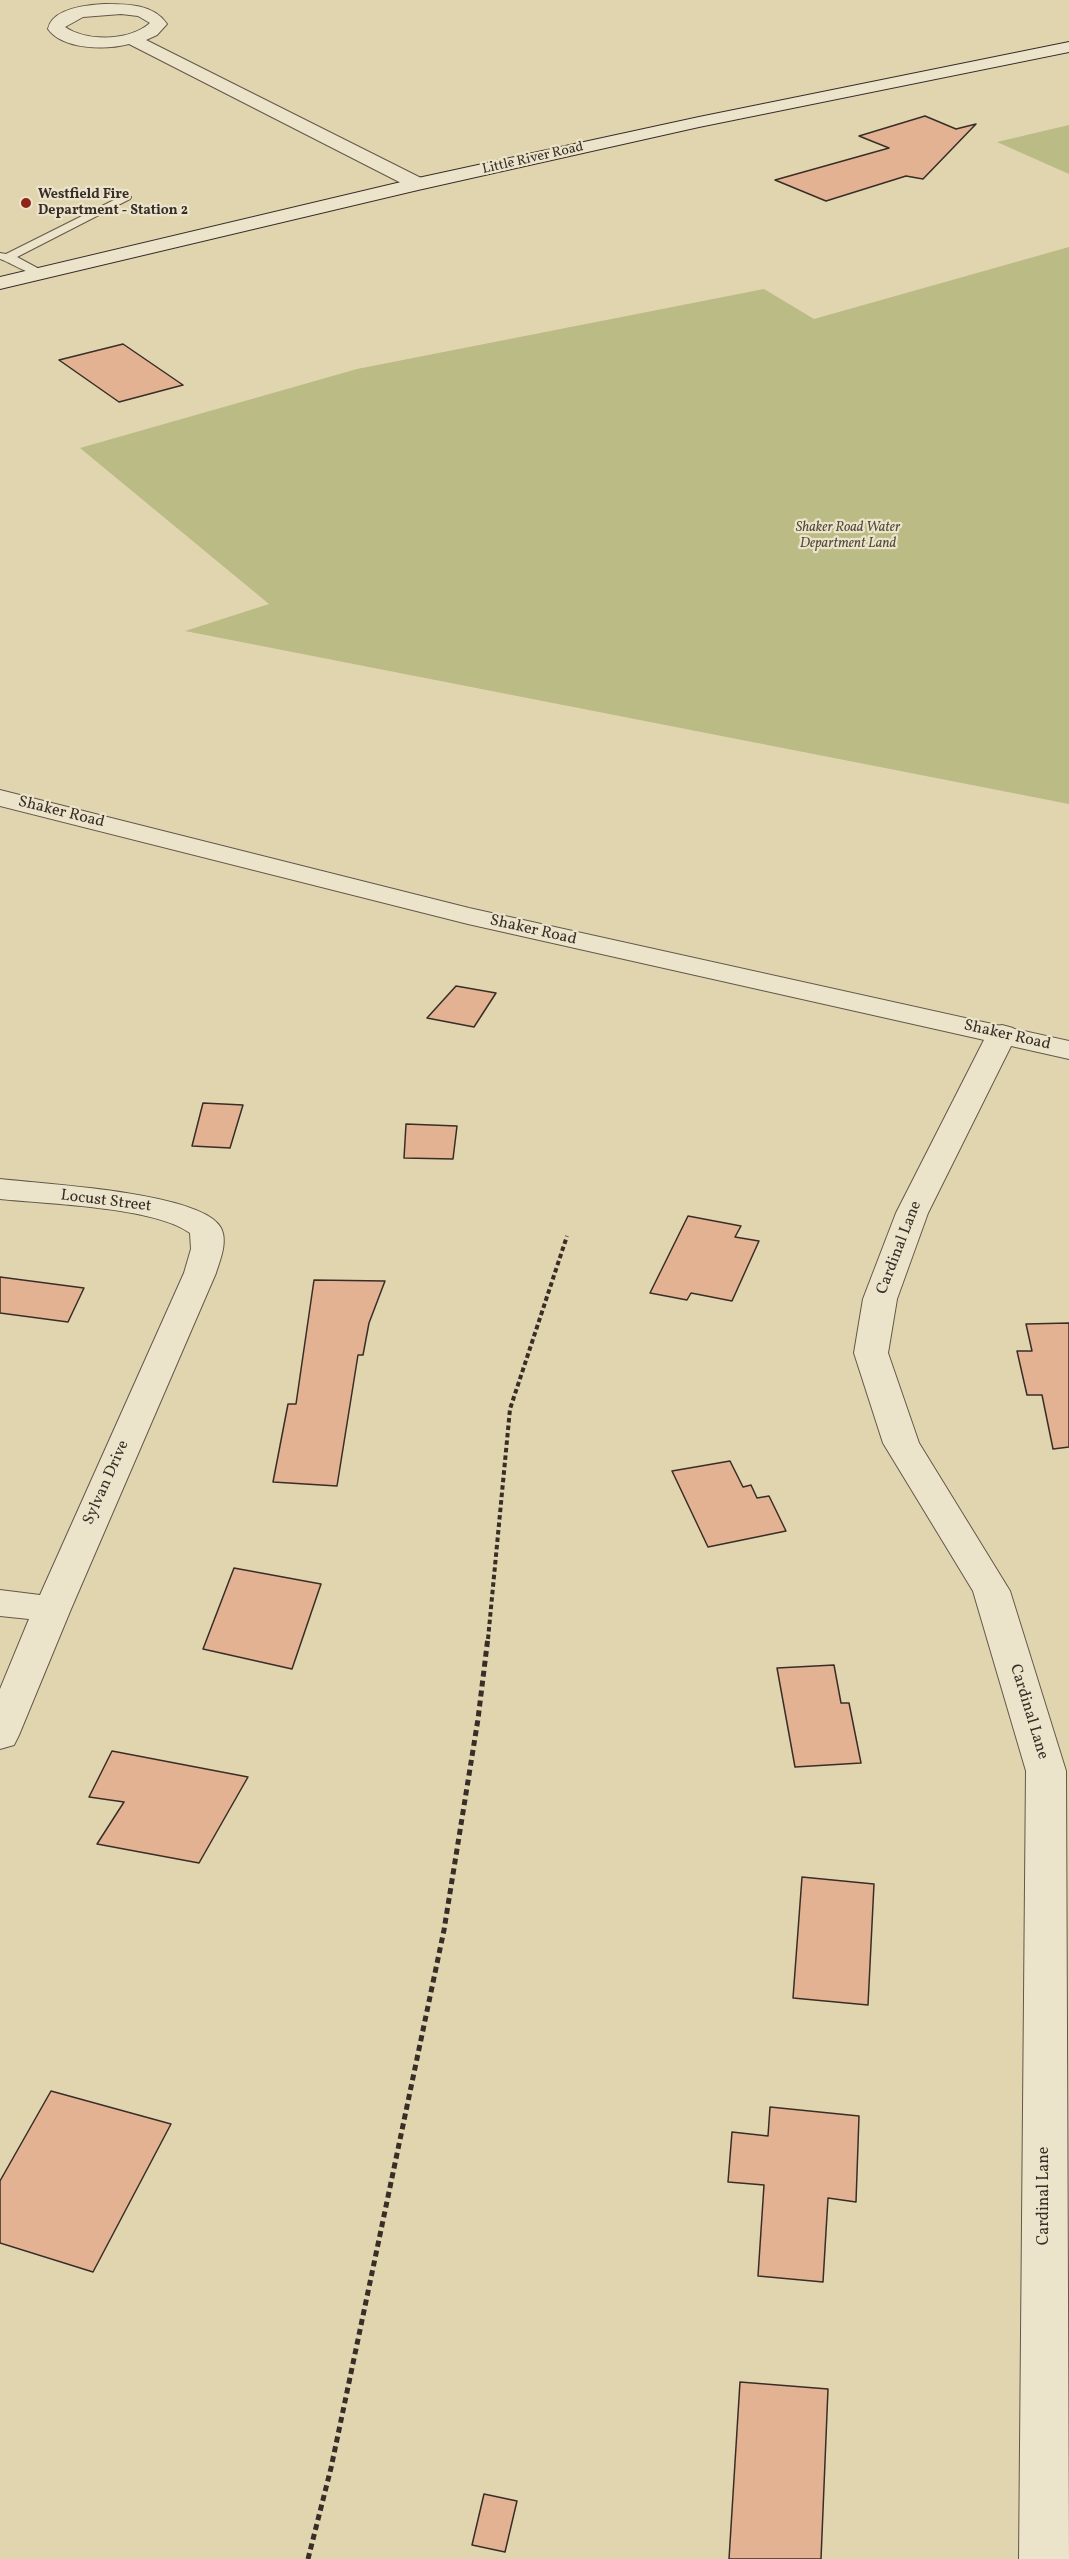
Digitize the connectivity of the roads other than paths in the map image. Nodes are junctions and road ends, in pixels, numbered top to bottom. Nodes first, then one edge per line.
1 (132, 39) junction
2 (1069, 47) edge
3 (418, 184) junction
4 (126, 197) dead end
5 (4, 257) edge
6 (39, 273) junction
7 (0, 283) edge
8 (0, 798) edge
9 (1002, 1034) junction
10 (1069, 1050) edge
11 (0, 1189) edge
12 (207, 1230) joint
13 (0, 1603) edge
14 (52, 1609) junction
15 (0, 1735) edge
16 (1044, 2559) edge

1 - 1 street
1 - 3 street
2 - 3 street, Little River Road
3 - 6 street, Little River Road
4 - 5 lane
5 - 6 lane
6 - 7 street, Little River Road
8 - 9 street, Shaker Road
9 - 10 street, Shaker Road
9 - 16 street, Cardinal Lane
11 - 12 street, Locust Street
12 - 14 street, Sylvan Drive
13 - 14 street
14 - 15 street, Sylvan Drive

